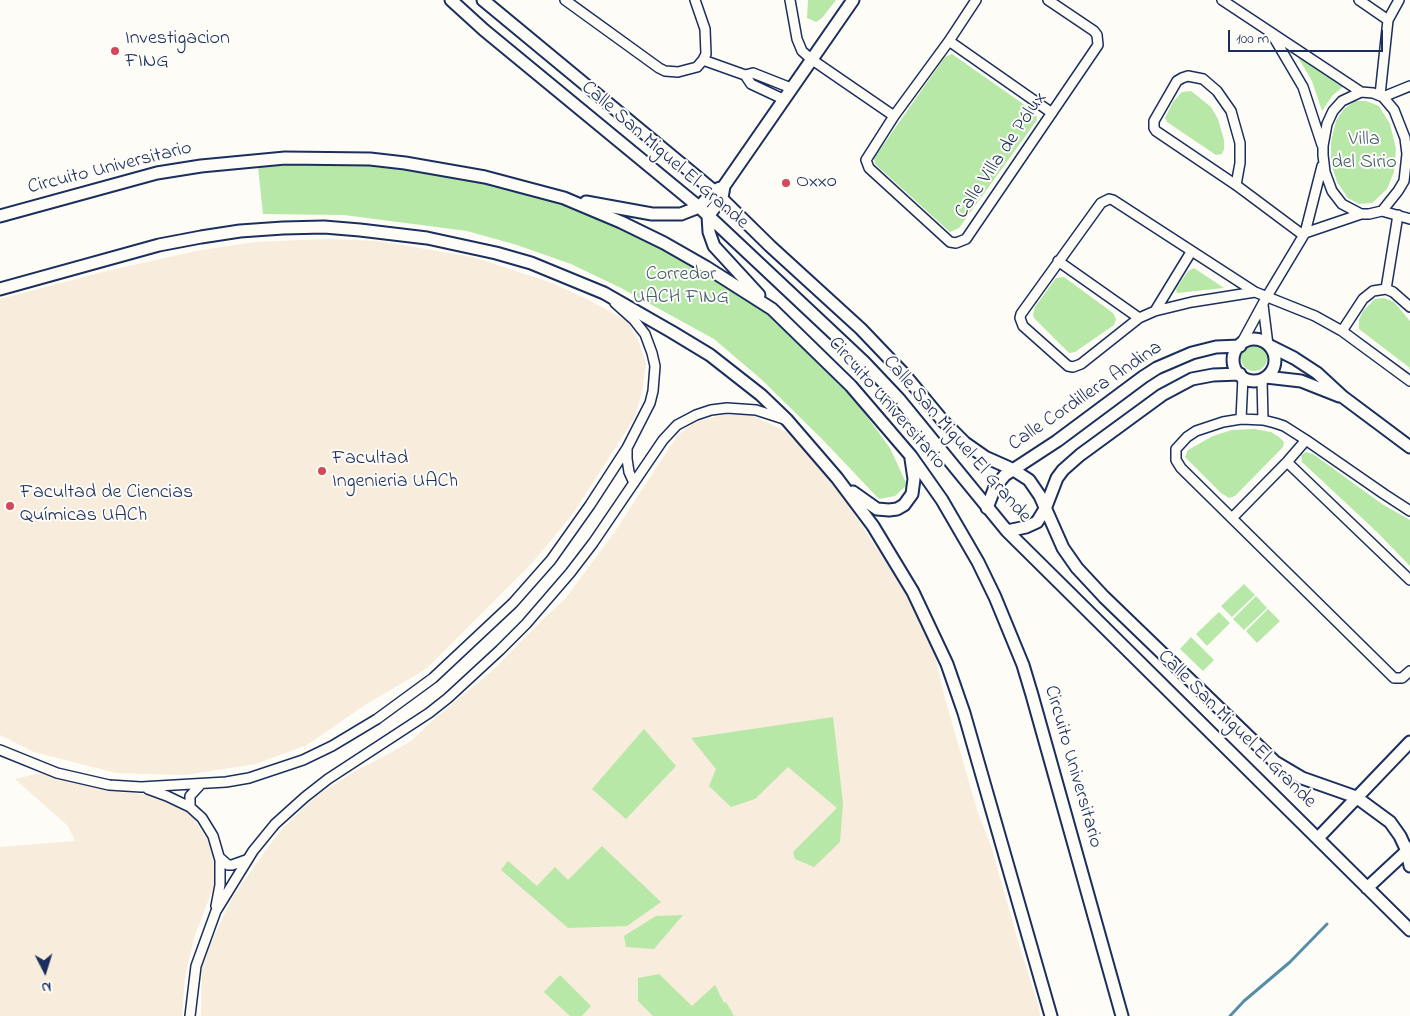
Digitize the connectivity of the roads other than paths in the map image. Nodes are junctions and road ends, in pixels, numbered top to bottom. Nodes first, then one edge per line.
1 (451, 0) edge
2 (483, 0) edge
3 (564, 0) edge
4 (790, 0) edge
5 (853, 0) edge
6 (976, 0) edge
7 (1048, 0) edge
8 (1222, 0) edge
9 (1359, 0) edge
10 (1398, 0) edge
11 (694, 1) edge
12 (1388, 20) junction
13 (1272, 34) junction
14 (949, 41) junction
15 (811, 59) junction
16 (703, 60) junction
17 (744, 75) junction
18 (1410, 86) edge
19 (791, 88) junction
20 (1361, 92) junction
21 (1381, 96) junction
22 (783, 99) junction
23 (1052, 114) junction
24 (894, 116) junction
25 (1322, 146) junction
26 (1408, 154) edge
27 (1324, 162) junction
28 (1236, 185) junction
29 (720, 192) junction
30 (564, 198) junction
31 (699, 206) junction
32 (1382, 211) junction
33 (1361, 214) junction
34 (1398, 215) junction
35 (0, 216) edge
36 (708, 216) junction
37 (1410, 219) edge
38 (1304, 234) junction
39 (1191, 252) junction
40 (1058, 261) junction
41 (0, 289) edge
42 (1386, 290) junction
43 (1255, 292) junction
44 (604, 293) junction
45 (1264, 301) junction
46 (1410, 307) edge
47 (772, 309) junction
48 (1155, 311) junction
49 (1139, 318) junction
50 (1342, 331) junction
51 (1240, 345) junction
52 (1269, 345) junction
53 (1241, 376) junction
54 (1264, 378) junction
55 (1410, 381) edge
56 (1343, 397) junction
57 (1241, 419) junction
58 (787, 420) junction
59 (1263, 420) junction
60 (1306, 440) junction
61 (1410, 447) edge
62 (627, 448) junction
63 (911, 456) junction
64 (1287, 462) junction
65 (1012, 469) junction
66 (837, 478) junction
67 (634, 483) junction
68 (987, 508) junction
69 (1045, 509) junction
70 (1410, 510) edge
71 (1233, 518) junction
72 (1007, 530) junction
73 (1410, 580) edge
74 (1410, 672) edge
75 (1410, 742) edge
76 (0, 750) edge
77 (201, 784) junction
78 (140, 787) junction
79 (1356, 797) junction
80 (190, 807) junction
81 (1318, 838) junction
82 (1408, 850) edge
83 (220, 858) junction
84 (248, 859) junction
85 (1410, 866) edge
86 (1368, 888) junction
87 (216, 912) junction
88 (1410, 930) edge
89 (190, 1016) edge
90 (1051, 1016) edge
91 (1122, 1016) edge

1 - 31 street, Calle San Miguel El Grande
2 - 29 street, Calle San Miguel El Grande
3 - 16 street
4 - 15 street
5 - 15 street
6 - 14 street, Calle Villa de Pólux
7 - 23 street, Calle Villa de Pólux
8 - 13 street
9 - 12 street
10 - 12 street
11 - 16 street
12 - 21 street
13 - 20 street
13 - 25 street
14 - 23 street
14 - 24 street, Calle Villa de Pólux
15 - 19 street
15 - 24 street
16 - 17 street
17 - 19 street
17 - 22 street
18 - 21 street
19 - 22 street
20 - 21 street
20 - 25 street
21 - 26 street
22 - 29 street
23 - 24 street, Calle Villa de Pólux
25 - 27 street
26 - 32 street
27 - 33 street
27 - 38 street
28 - 28 street
28 - 38 street
29 - 31 street
29 - 36 street
29 - 65 street, Calle San Miguel El Grande
30 - 31 street
30 - 35 street, Circuito Universitario
30 - 47 street, Circuito Universitario
31 - 36 street, Calle San Miguel El Grande
32 - 33 street
32 - 34 street
33 - 38 street
34 - 37 street
34 - 42 street
36 - 47 street
36 - 68 street, Calle San Miguel El Grande
38 - 45 street
39 - 40 street
39 - 43 street
39 - 48 street
40 - 49 street
40 - 49 street
41 - 44 street
42 - 46 street
42 - 50 street
43 - 45 street
43 - 48 street
44 - 58 street
44 - 62 street
45 - 50 street
45 - 51 street
45 - 52 street
47 - 63 street, Circuito Universitario
48 - 49 street
50 - 55 street
51 - 52 street
51 - 53 street
51 - 65 street, Calle Cordillera Andina
52 - 54 street
52 - 56 street
53 - 54 street
53 - 57 street
53 - 69 street
54 - 56 street
54 - 59 street
56 - 61 street
57 - 59 street
57 - 71 street
58 - 66 street
58 - 67 street
59 - 60 street
60 - 64 street
60 - 70 street
62 - 67 street
62 - 77 street
63 - 66 street
63 - 91 street, Circuito Universitario
64 - 71 street
64 - 73 street
65 - 68 street
65 - 69 street, Calle San Miguel El Grande
66 - 90 street
67 - 84 street
68 - 72 street, Calle San Miguel El Grande
69 - 72 street
69 - 79 street, Calle San Miguel El Grande
71 - 74 street
72 - 81 street, Calle San Miguel El Grande
75 - 79 street
76 - 78 street
77 - 78 street
77 - 80 street
78 - 80 street
79 - 81 street
79 - 82 street, Calle San Miguel El Grande
80 - 83 street
81 - 86 street, Calle San Miguel El Grande
82 - 85 street, Calle San Miguel El Grande
82 - 86 street
83 - 84 street
83 - 87 street
84 - 87 street
86 - 88 street, Calle San Miguel El Grande
87 - 89 street

